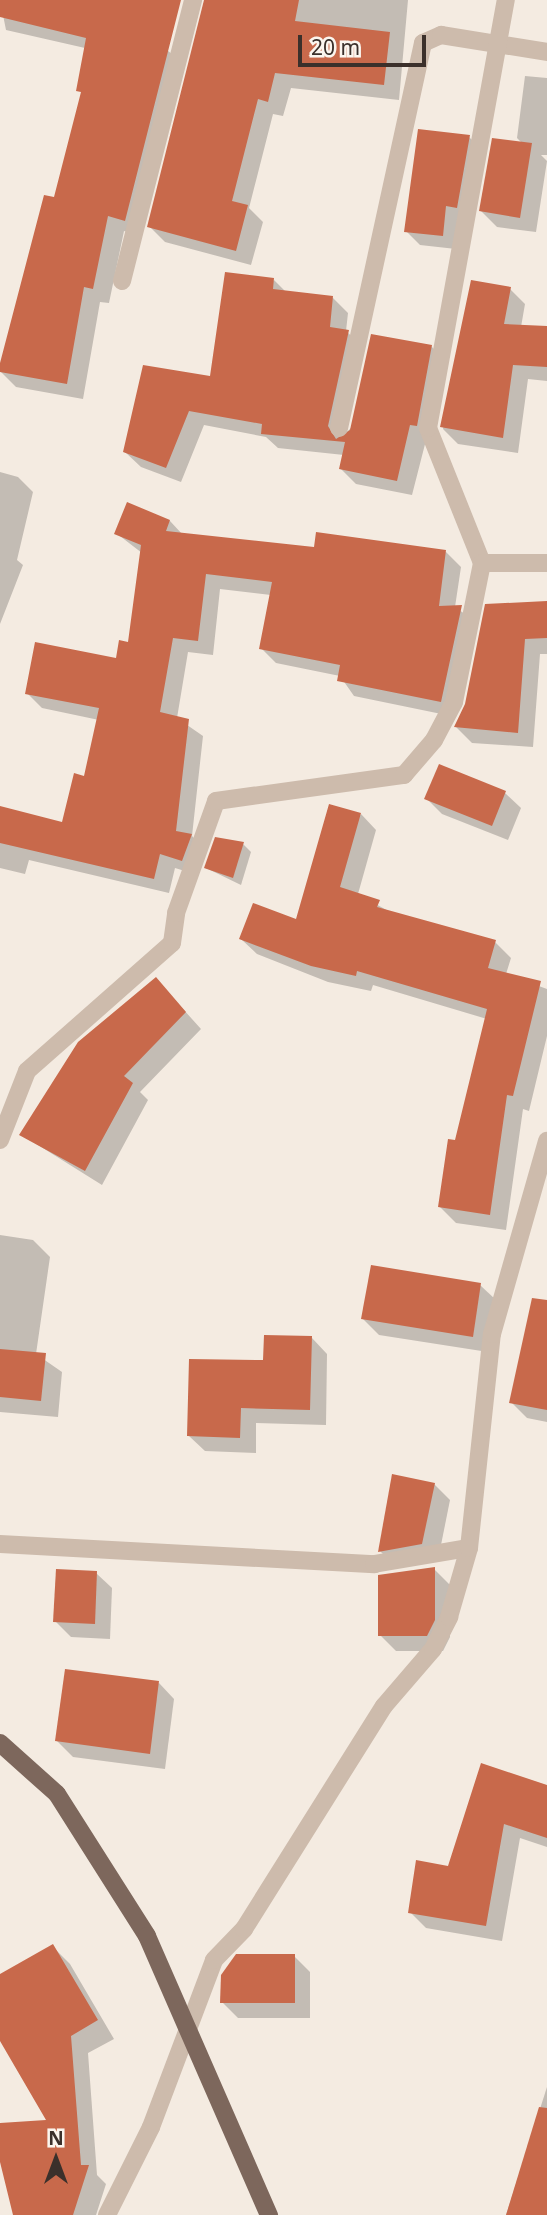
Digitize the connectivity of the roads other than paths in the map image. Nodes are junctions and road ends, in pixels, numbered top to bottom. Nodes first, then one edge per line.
1 (193, 0) edge
2 (506, 0) edge
3 (499, 39) junction
4 (547, 52) edge
5 (122, 281) dead end
6 (339, 428) dead end
7 (547, 563) edge
8 (482, 564) junction
9 (0, 1140) edge
10 (547, 1141) edge
11 (0, 1544) edge
12 (469, 1548) junction
13 (0, 1742) edge
14 (187, 2027) junction
15 (107, 2215) edge
16 (269, 2215) edge

1 - 5 street
2 - 3 street
3 - 4 street
3 - 6 street
3 - 8 street
7 - 8 street
8 - 9 street
10 - 12 street
11 - 12 street
12 - 14 street
13 - 14 main road
14 - 15 street
14 - 16 main road

